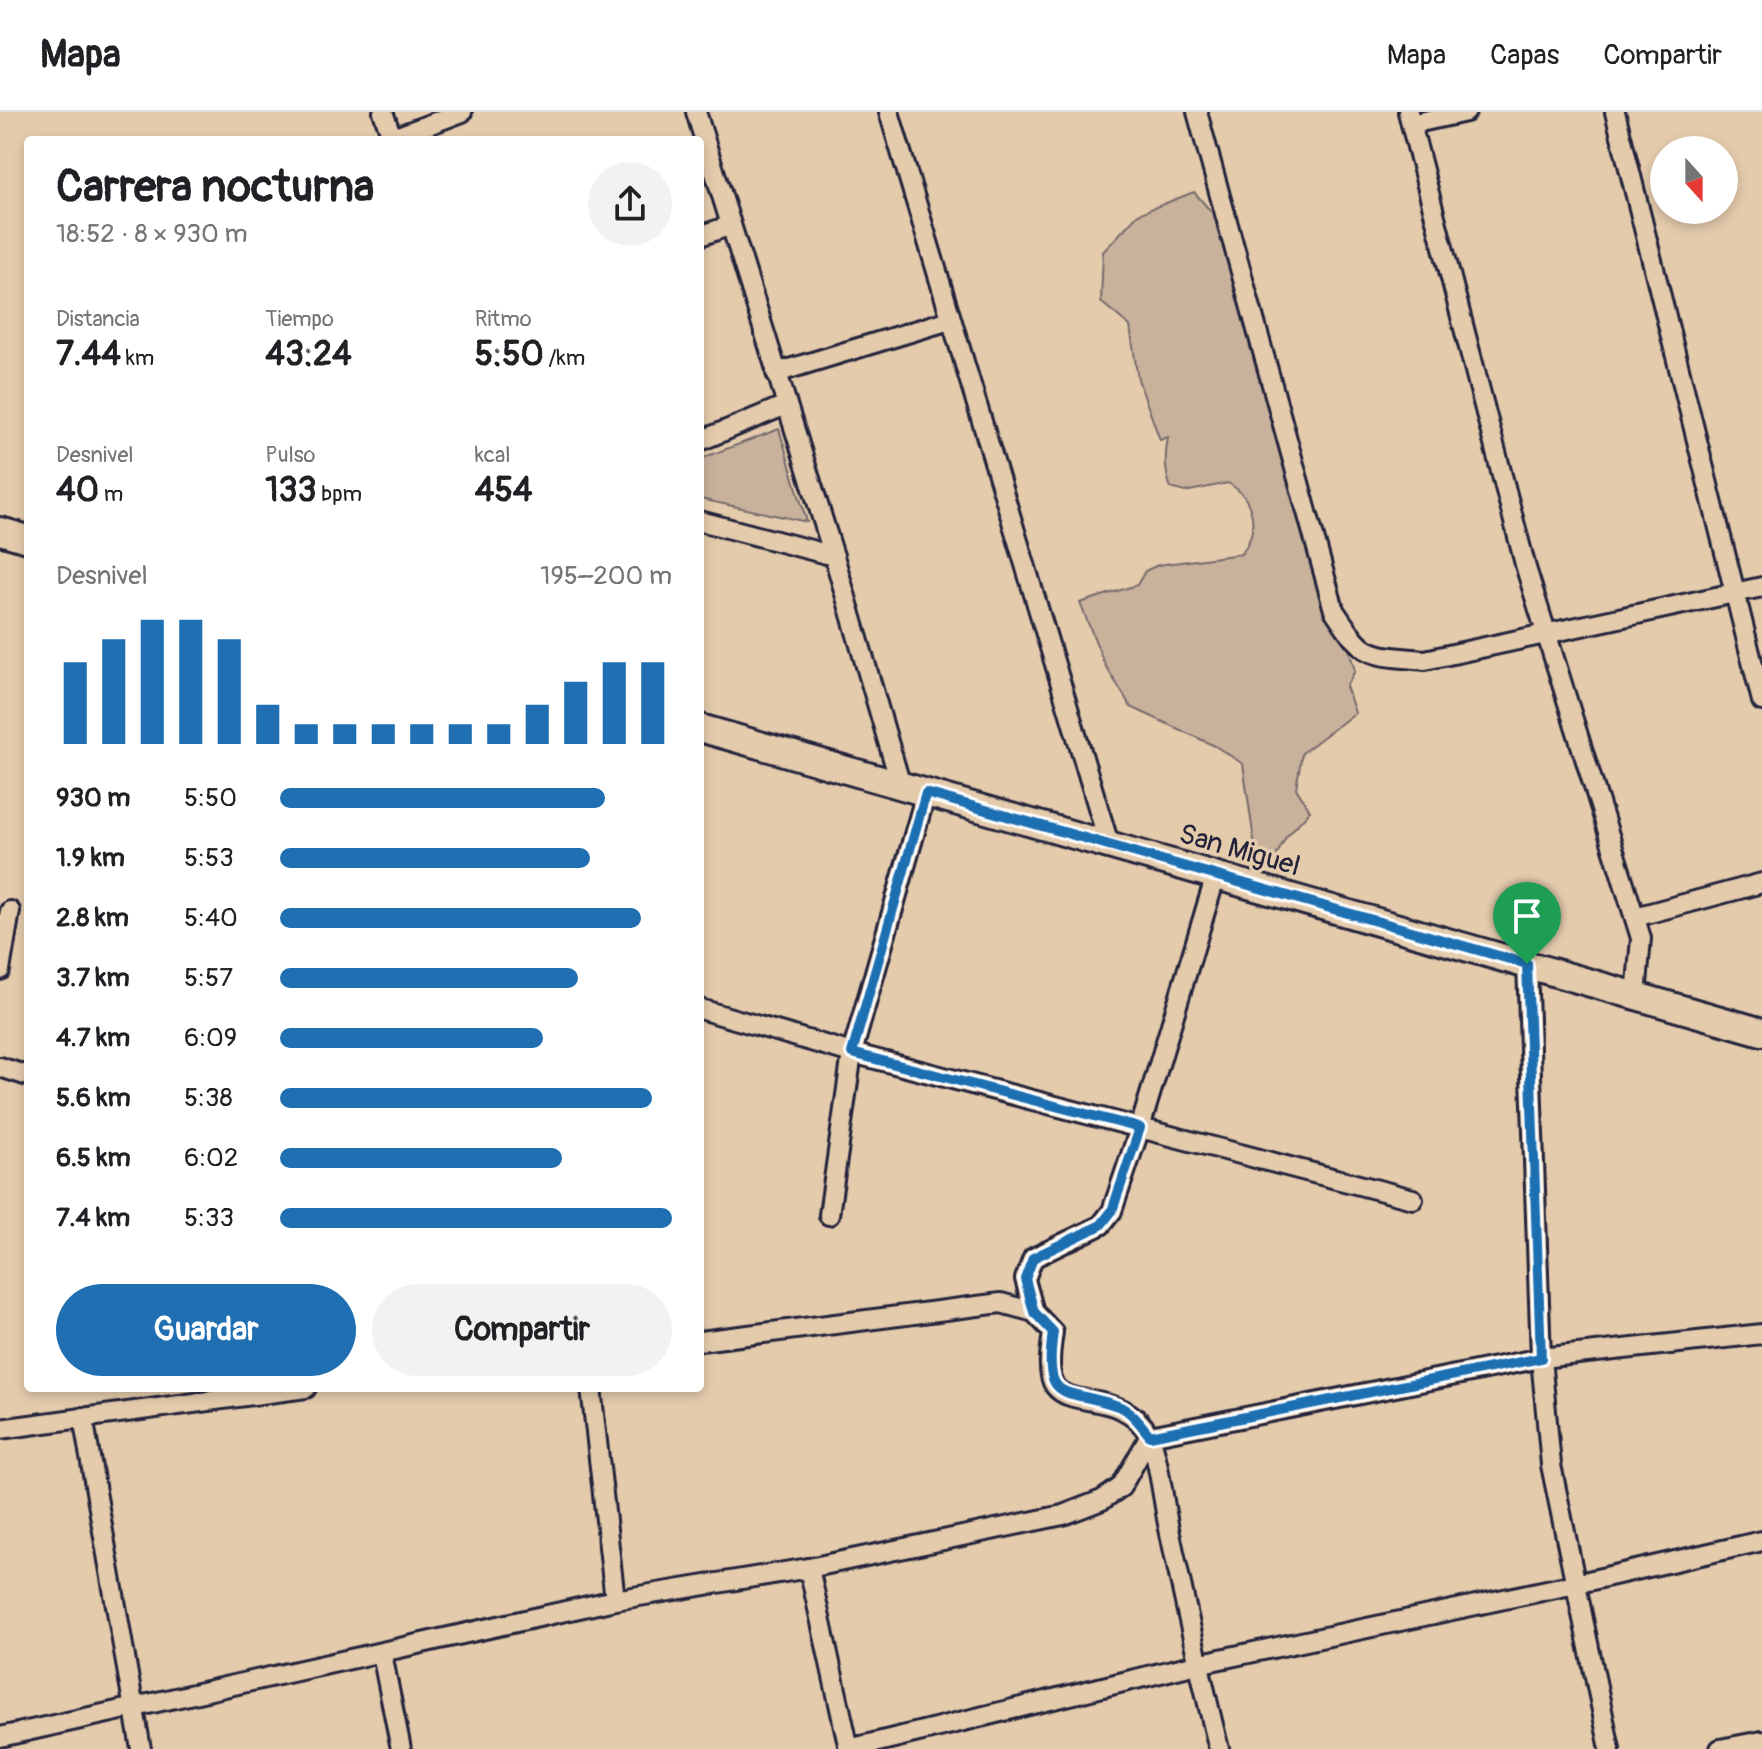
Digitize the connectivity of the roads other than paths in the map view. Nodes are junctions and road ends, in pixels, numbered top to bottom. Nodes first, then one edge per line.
1 (383, 112) edge
2 (462, 112) edge
3 (696, 112) edge
4 (889, 112) edge
5 (1197, 112) edge
6 (1466, 112) edge
7 (1615, 112) edge
8 (1410, 118) edge
9 (390, 136) edge
10 (399, 136) edge
11 (703, 136) edge
12 (704, 138) edge
13 (731, 225) junction
14 (704, 235) edge
15 (950, 320) junction
16 (776, 373) junction
17 (786, 405) junction
18 (704, 439) edge
19 (704, 522) edge
20 (0, 531) edge
21 (24, 538) edge
22 (834, 556) junction
23 (1762, 587) edge
24 (1735, 593) junction
25 (1547, 634) junction
26 (1762, 701) edge
27 (704, 729) edge
28 (901, 786) junction
29 (926, 793) junction
30 (1109, 844) junction
31 (1216, 875) junction
32 (1762, 883) edge
33 (10, 911) dead end
34 (1635, 917) junction
35 (1527, 964) junction
36 (0, 970) edge
37 (1636, 996) junction
38 (704, 1010) edge
39 (1762, 1032) edge
40 (852, 1053) junction
41 (0, 1067) edge
42 (24, 1075) edge
43 (1140, 1128) junction
44 (1413, 1199) dead end
45 (829, 1215) dead end
46 (1034, 1312) junction
47 (1762, 1334) edge
48 (704, 1340) edge
49 (1541, 1358) junction
50 (236, 1392) edge
51 (591, 1392) edge
52 (165, 1396) edge
53 (83, 1417) junction
54 (0, 1429) edge
55 (1150, 1436) junction
56 (1762, 1541) edge
57 (809, 1568) junction
58 (1575, 1584) junction
59 (615, 1600) junction
60 (382, 1654) junction
61 (1197, 1664) junction
62 (132, 1706) junction
63 (0, 1737) edge
64 (1762, 1741) edge
65 (141, 1749) edge
66 (401, 1749) edge
67 (849, 1749) edge
68 (1219, 1749) edge
69 (1610, 1749) edge
70 (1720, 1749) edge

1 - 9 street
2 - 10 street
3 - 11 street
4 - 15 street
5 - 25 street
6 - 8 street
7 - 24 street
8 - 25 street
12 - 13 street
13 - 14 street
13 - 16 street
15 - 16 street
15 - 30 street
16 - 17 street
17 - 18 street
17 - 22 street
19 - 22 street
20 - 21 street
22 - 28 street
23 - 24 street
24 - 25 street
24 - 26 street
25 - 34 street
27 - 28 street, San Miguel
28 - 29 street, San Miguel
29 - 30 street, San Miguel
29 - 40 street
30 - 31 street, San Miguel
31 - 35 street, San Miguel
31 - 43 street
32 - 34 street
33 - 36 street
34 - 37 street
35 - 37 street, San Miguel
35 - 49 street
37 - 39 street, San Miguel
38 - 40 street
40 - 43 street
40 - 45 street
41 - 42 street
43 - 44 street
43 - 46 street
46 - 48 street
46 - 55 street
47 - 49 street
49 - 55 street
49 - 58 street
50 - 52 street
51 - 59 street
52 - 53 street
53 - 54 street
53 - 62 street
55 - 57 street
55 - 61 street
56 - 58 street
57 - 59 street
57 - 67 street
58 - 61 street
58 - 69 street
59 - 60 street
60 - 62 street
60 - 66 street
61 - 67 street
61 - 68 street
62 - 63 street
62 - 65 street
64 - 70 street

